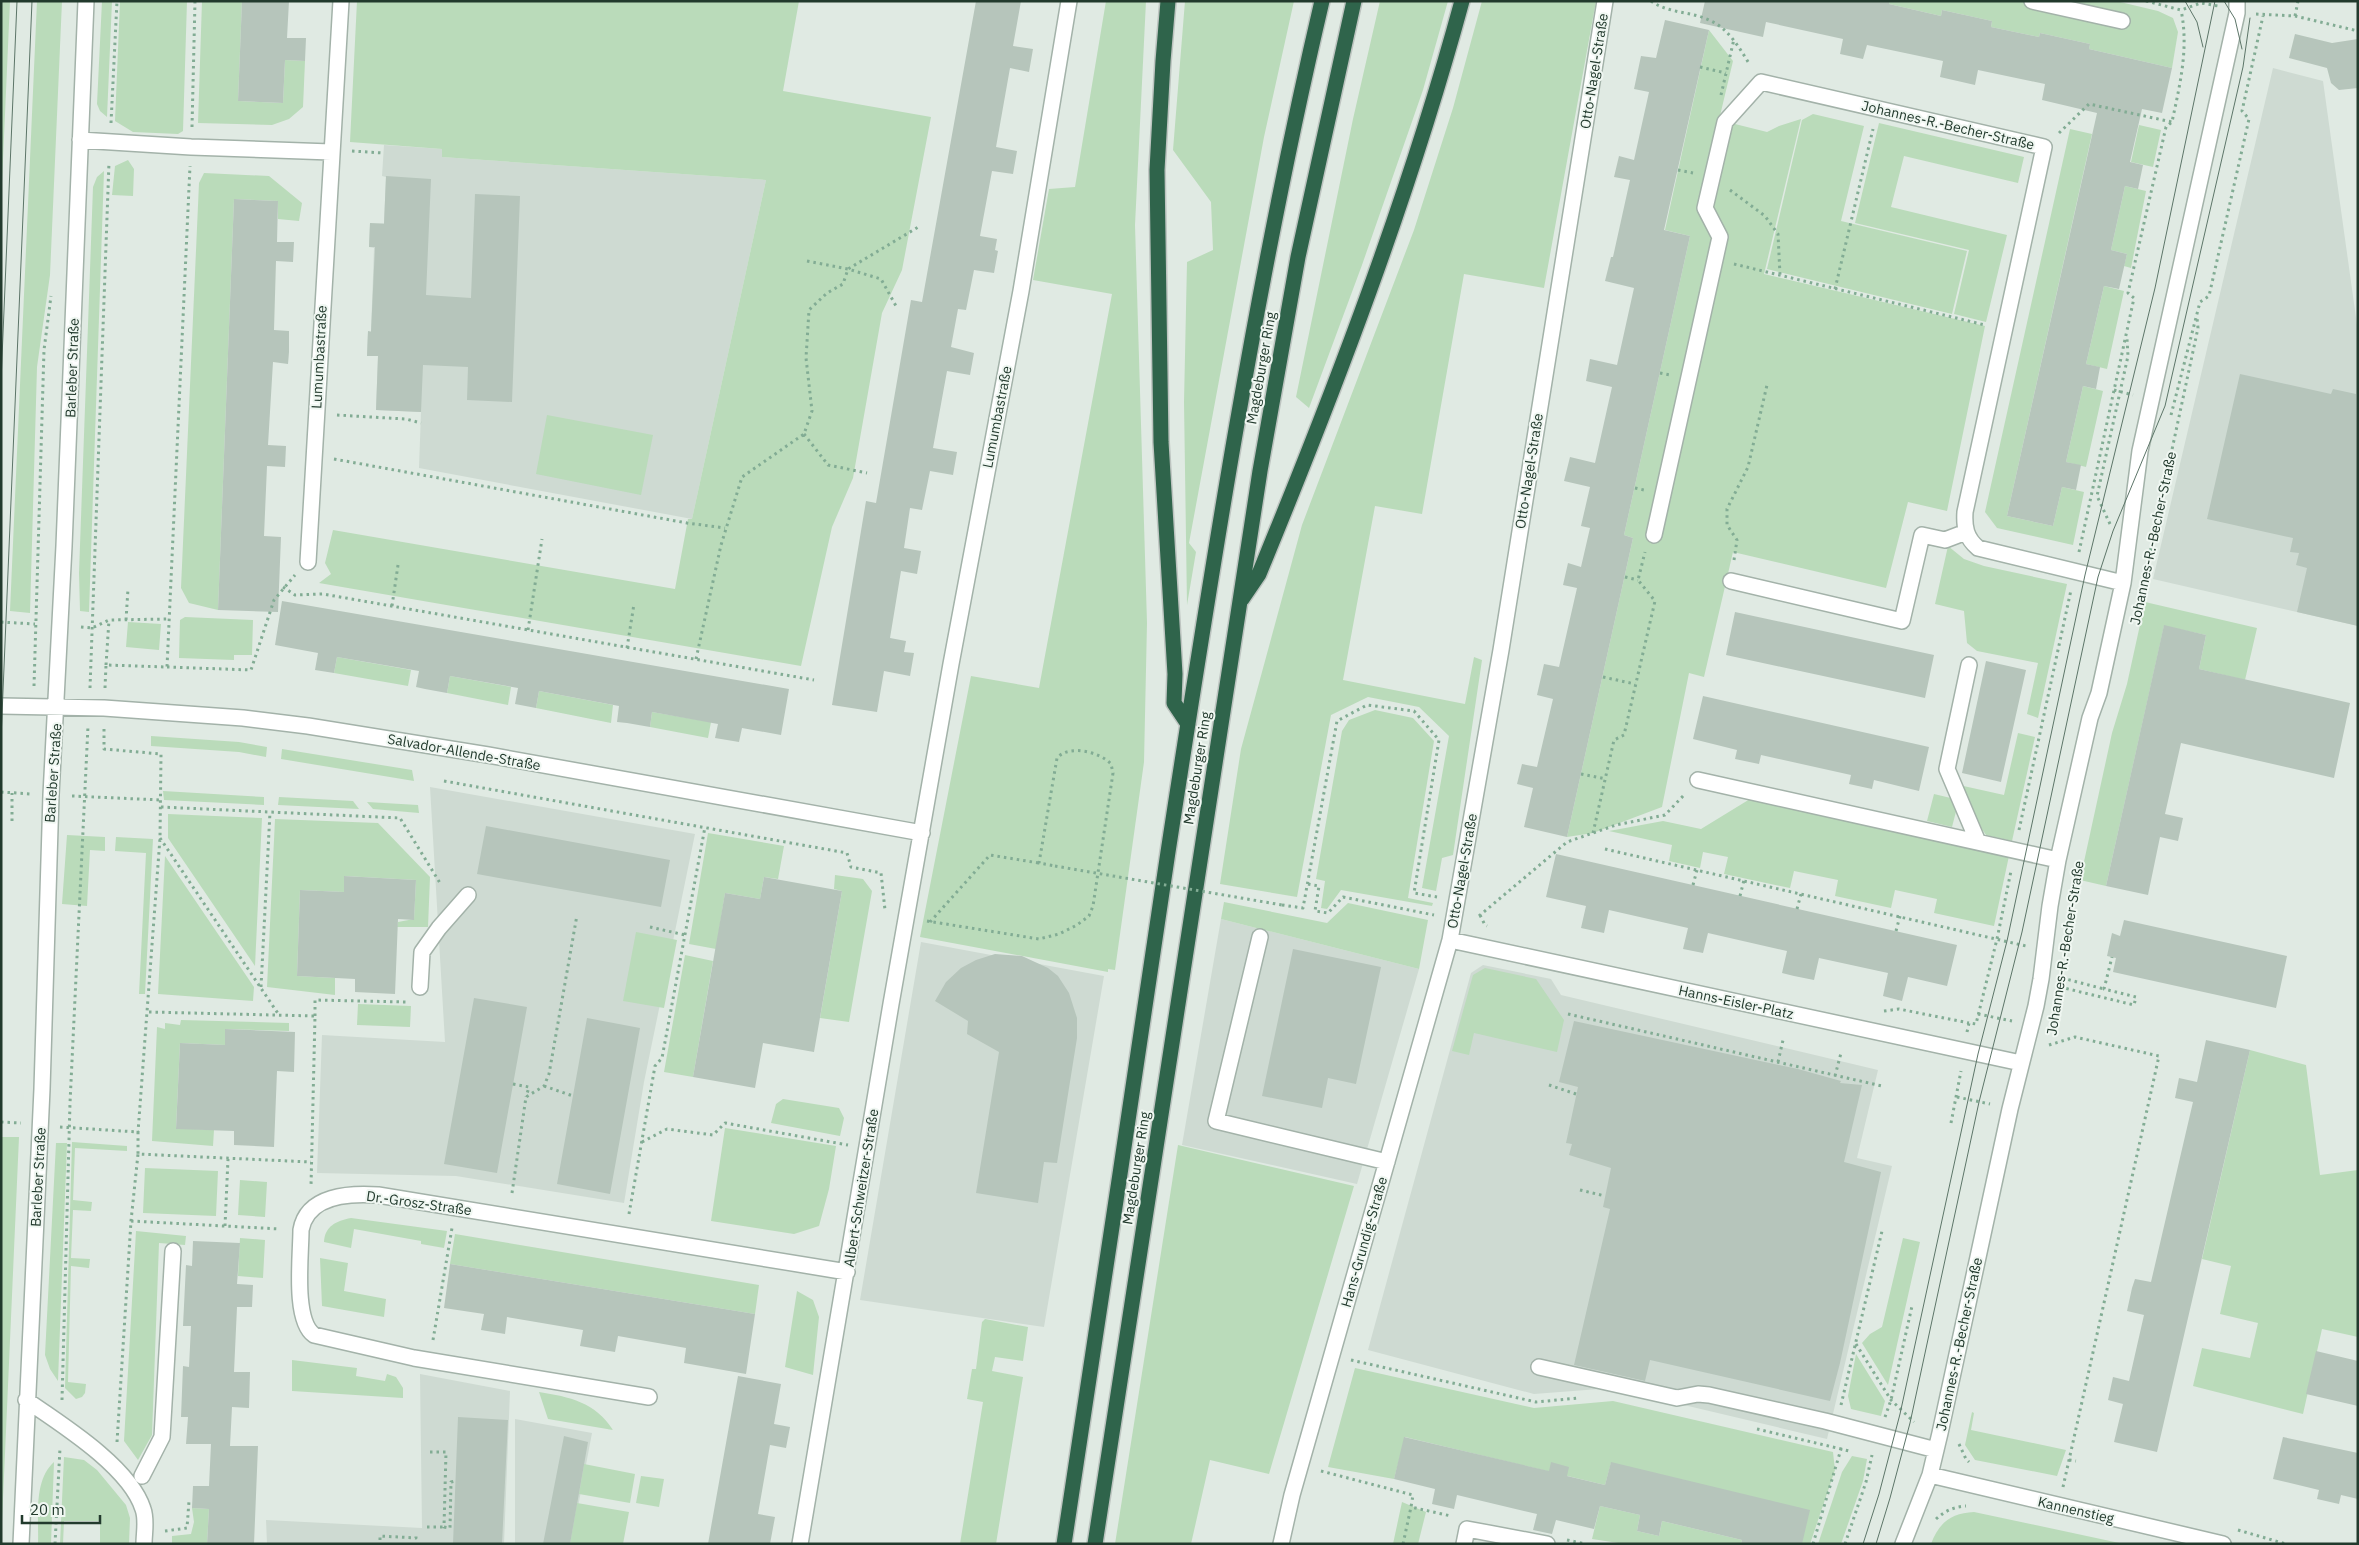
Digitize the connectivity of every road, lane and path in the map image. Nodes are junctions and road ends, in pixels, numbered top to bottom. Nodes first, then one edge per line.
1 (86, 1) edge
2 (117, 1) edge
3 (195, 1) edge
4 (341, 1) edge
5 (1070, 1) edge
6 (1168, 1) edge
7 (1322, 1) edge
8 (1354, 1) edge
9 (1462, 1) edge
10 (1605, 1) edge
11 (1651, 1) edge
12 (1662, 1) edge
13 (2032, 1) edge
14 (2146, 1) edge
15 (2237, 1) edge
16 (2298, 1) edge
17 (1661, 8) junction
18 (2295, 16) junction
19 (2122, 22) dead end
20 (2358, 31) edge
21 (1700, 67) dead end
22 (1726, 73) dead end
23 (1761, 82) junction
24 (1877, 109) junction
25 (112, 120) dead end
26 (2172, 122) junction
27 (80, 140) junction
28 (191, 147) junction
29 (2044, 147) junction
30 (331, 152) junction
31 (383, 153) dead end
32 (109, 166) dead end
33 (920, 226) dead end
34 (1715, 259) junction
35 (807, 262) dead end
36 (848, 269) junction
37 (1835, 289) junction
38 (52, 293) dead end
39 (896, 306) dead end
40 (2005, 329) junction
41 (2126, 334) junction
42 (1767, 385) dead end
43 (316, 413) junction
44 (421, 422) dead end
45 (804, 434) junction
46 (314, 455) junction
47 (867, 473) dead end
48 (725, 528) junction
49 (1966, 532) junction
50 (1654, 535) dead end
51 (542, 539) dead end
52 (2126, 558) junction
53 (2148, 560) dead end
54 (308, 562) joint
55 (398, 565) dead end
56 (2075, 572) junction
57 (1625, 576) dead end
58 (1638, 580) dead end
59 (1730, 581) joint
60 (2123, 583) junction
61 (283, 587) junction
62 (128, 589) dead end
63 (1240, 602) junction
64 (634, 604) dead end
65 (392, 606) junction
66 (169, 619) junction
67 (109, 620) junction
68 (126, 620) junction
69 (1, 622) edge
70 (35, 624) junction
71 (92, 628) junction
72 (528, 630) junction
73 (34, 633) dead end
74 (627, 648) junction
75 (91, 656) dead end
76 (696, 659) junction
77 (106, 665) junction
78 (1969, 665) dead end
79 (168, 667) junction
80 (1603, 677) dead end
81 (814, 680) dead end
82 (1635, 684) dead end
83 (1634, 689) dead end
84 (1, 706) edge
85 (57, 708) junction
86 (104, 708) junction
87 (1188, 724) junction
88 (87, 743) dead end
89 (1581, 774) dead end
90 (1606, 779) junction
91 (1698, 780) joint
92 (444, 781) dead end
93 (1, 792) edge
94 (12, 793) junction
95 (34, 794) dead end
96 (68, 796) dead end
97 (85, 797) junction
98 (161, 800) junction
99 (161, 807) junction
100 (270, 812) junction
101 (12, 821) dead end
102 (704, 827) junction
103 (922, 833) junction
104 (1593, 833) junction
105 (160, 838) junction
106 (1978, 842) junction
107 (1606, 849) dead end
108 (2015, 850) junction
109 (2058, 860) junction
110 (1039, 864) junction
111 (1697, 870) junction
112 (1744, 880) junction
113 (440, 883) dead end
114 (1308, 884) junction
115 (1693, 885) dead end
116 (1801, 894) junction
117 (468, 895) dead end
118 (1740, 896) dead end
119 (1457, 902) junction
120 (1798, 909) dead end
121 (886, 913) dead end
122 (577, 915) dead end
123 (1900, 916) junction
124 (907, 918) junction
125 (1454, 919) junction
126 (930, 922) junction
127 (650, 928) dead end
128 (1896, 931) dead end
129 (684, 935) junction
130 (1260, 937) dead end
131 (1998, 939) junction
132 (1450, 940) junction
133 (2043, 950) junction
134 (2112, 957) dead end
135 (420, 987) joint
136 (2060, 987) junction
137 (261, 988) junction
138 (2104, 989) junction
139 (2059, 996) dead end
140 (148, 1012) junction
141 (1568, 1014) dead end
142 (279, 1015) junction
143 (315, 1016) junction
144 (2050, 1038) dead end
145 (1783, 1040) dead end
146 (2048, 1045) junction
147 (1962, 1050) junction
148 (2047, 1052) dead end
149 (1841, 1053) dead end
150 (1778, 1062) junction
151 (2021, 1063) junction
152 (1835, 1076) junction
153 (513, 1084) dead end
154 (544, 1086) junction
155 (1549, 1086) dead end
156 (1882, 1086) dead end
157 (1578, 1095) dead end
158 (573, 1096) dead end
159 (526, 1097) junction
160 (1, 1122) edge
161 (1951, 1123) dead end
162 (40, 1124) junction
163 (70, 1129) junction
164 (138, 1132) junction
165 (641, 1142) junction
166 (848, 1145) dead end
167 (138, 1154) junction
168 (228, 1158) junction
169 (311, 1162) junction
170 (1387, 1162) junction
171 (1580, 1190) dead end
172 (512, 1193) dead end
173 (1605, 1196) dead end
174 (456, 1208) junction
175 (310, 1211) junction
176 (629, 1214) dead end
177 (131, 1221) junction
178 (225, 1226) junction
179 (301, 1230) junction
180 (1882, 1232) dead end
181 (173, 1251) dead end
182 (847, 1272) junction
183 (1912, 1306) dead end
184 (1856, 1343) junction
185 (430, 1360) junction
186 (1539, 1367) dead end
187 (62, 1386) dead end
188 (649, 1396) dead end
189 (26, 1400) junction
190 (1891, 1400) junction
191 (1841, 1425) junction
192 (1878, 1435) junction
193 (117, 1446) dead end
194 (1841, 1449) junction
195 (1936, 1450) junction
196 (430, 1452) dead end
197 (1857, 1452) dead end
198 (1865, 1454) dead end
199 (1873, 1455) junction
200 (60, 1460) dead end
201 (2069, 1460) junction
202 (2076, 1461) dead end
203 (1320, 1471) dead end
204 (1930, 1475) junction
205 (142, 1476) dead end
206 (455, 1482) dead end
207 (2063, 1487) dead end
208 (189, 1501) dead end
209 (1956, 1506) dead end
210 (1411, 1507) junction
211 (1453, 1516) dead end
212 (427, 1527) dead end
213 (444, 1527) junction
214 (1931, 1527) dead end
215 (164, 1532) dead end
216 (416, 1535) dead end
217 (381, 1537) dead end
218 (1552, 1541) edge
219 (21, 1544) edge
220 (55, 1544) edge
221 (144, 1544) edge
222 (800, 1544) edge
223 (1064, 1544) edge
224 (1095, 1544) edge
225 (1282, 1544) edge
226 (1403, 1544) edge
227 (1464, 1544) edge
228 (1586, 1544) edge
229 (1813, 1544) edge
230 (1845, 1544) edge
231 (1902, 1544) edge
232 (2223, 1544) edge

1 - 27 street, Barleber Straße
2 - 25 path
3 - 28 path
4 - 30 street, Lumumbastraße
5 - 103 street, Lumumbastraße
6 - 87 highway
7 - 87 highway, Magdeburger Ring
8 - 63 highway, Magdeburger Ring
9 - 63 highway
10 - 119 street, Otto-Nagel-Straße
11 - 17 path
12 - 17 path
13 - 19 street
14 - 26 path, Johannes-R.-Becher-Straße
15 - 52 street, Johannes-R.-Becher-Straße
16 - 18 path
17 - 23 path
18 - 20 path
18 - 53 path, Johannes-R.-Becher-Straße
21 - 22 path
23 - 24 street, Johannes-R.-Becher-Straße
23 - 34 street
24 - 29 street, Johannes-R.-Becher-Straße
24 - 37 path
26 - 29 path
26 - 41 path, Johannes-R.-Becher-Straße
27 - 28 street
27 - 85 street, Barleber Straße
28 - 30 street
28 - 66 path
29 - 40 street, Johannes-R.-Becher-Straße
30 - 31 path
30 - 43 street, Lumumbastraße
32 - 71 path
33 - 36 path
34 - 37 path
34 - 50 street
35 - 36 path
36 - 39 path
36 - 45 path
37 - 40 path
38 - 70 path, Barleber Straße
40 - 49 street, Johannes-R.-Becher-Straße
41 - 52 path, Johannes-R.-Becher-Straße
41 - 56 path, Johannes-R.-Becher-Straße
42 - 59 path
43 - 44 path
43 - 46 street, Lumumbastraße
45 - 47 path
45 - 48 path
46 - 48 path
46 - 54 street, Lumumbastraße
48 - 76 path
49 - 56 street, Johannes-R.-Becher-Straße
49 - 59 street
51 - 72 path
52 - 60 street, Johannes-R.-Becher-Straße
54 - 61 path
55 - 65 path
56 - 60 street, Johannes-R.-Becher-Straße
56 - 108 path, Johannes-R.-Becher-Straße
57 - 58 path
60 - 109 street, Johannes-R.-Becher-Straße
61 - 65 path
61 - 79 path
62 - 68 path
63 - 224 highway, Magdeburger Ring
64 - 74 path
65 - 72 path
66 - 68 path
66 - 79 path
67 - 68 path
67 - 71 path
67 - 77 path
69 - 70 path
70 - 73 path, Barleber Straße
71 - 75 path
72 - 74 path
74 - 76 path
76 - 81 path
77 - 79 path
77 - 86 path
78 - 106 street
80 - 82 path
83 - 90 path
84 - 85 street, Salvador-Allende-Straße
85 - 86 street, Salvador-Allende-Straße
85 - 162 street, Barleber Straße
86 - 98 path
86 - 103 street, Salvador-Allende-Straße
87 - 223 highway, Magdeburger Ring
88 - 97 path
89 - 90 path
90 - 104 path
91 - 104 path
91 - 106 street
92 - 102 path
93 - 94 path
94 - 95 path
94 - 101 path
96 - 97 path
97 - 98 path
97 - 163 path
98 - 99 path
99 - 100 path
99 - 105 path
100 - 113 path
100 - 137 path
102 - 121 path
102 - 129 path
103 - 124 street, Albert-Schweitzer-Straße
104 - 132 path
105 - 137 path
105 - 140 path
106 - 108 street
107 - 111 path
108 - 109 street
108 - 131 path, Johannes-R.-Becher-Straße
109 - 133 street, Johannes-R.-Becher-Straße
110 - 114 path, bridge
110 - 126 path
110 - 126 path
111 - 112 path
111 - 115 path
112 - 116 path
112 - 118 path
114 - 119 path
114 - 125 path
116 - 120 path
116 - 123 path
117 - 135 street
119 - 125 street, Otto-Nagel-Straße
122 - 154 path
123 - 128 path
123 - 131 path
124 - 126 path
124 - 182 street, Albert-Schweitzer-Straße
125 - 132 street, Otto-Nagel-Straße
127 - 129 path
129 - 165 path
130 - 170 street
131 - 133 path
131 - 147 path, Johannes-R.-Becher-Straße
132 - 147 street, Hanns-Eisler-Platz
132 - 170 street, Hans-Grundig-Straße
133 - 151 street, Johannes-R.-Becher-Straße
134 - 138 path
135 - 143 path
136 - 138 path, Johannes-R.-Becher-Straße
136 - 138 path
136 - 139 path, Johannes-R.-Becher-Straße
137 - 142 path
140 - 142 path
140 - 164 path
141 - 150 path
142 - 143 path
143 - 169 path
144 - 146 path, Johannes-R.-Becher-Straße
145 - 150 path
146 - 148 path, Johannes-R.-Becher-Straße
146 - 201 path
147 - 151 street, Hanns-Eisler-Platz
147 - 161 path, Johannes-R.-Becher-Straße
149 - 152 path
150 - 152 path
151 - 195 street, Johannes-R.-Becher-Straße
152 - 156 path
153 - 159 path
154 - 158 path
154 - 159 path
155 - 157 path
159 - 172 path
160 - 162 path
162 - 163 path
162 - 189 street, Barleber Straße
163 - 164 path
163 - 187 path
164 - 167 path
165 - 166 path
165 - 176 path
167 - 168 path
167 - 177 path
168 - 169 path
168 - 178 path
169 - 175 path
170 - 225 street, Hans-Grundig-Straße
171 - 173 path
174 - 175 street, Dr.-Grosz-Straße
174 - 182 street, Dr.-Grosz-Straße
174 - 185 path
175 - 179 street
177 - 178 path
177 - 193 path
178 - 179 path
179 - 185 street
180 - 184 path
181 - 205 street
182 - 222 street, Albert-Schweitzer-Straße
183 - 190 path
184 - 190 path
184 - 191 path
185 - 188 street
186 - 191 street
189 - 219 street, Barleber Straße
189 - 221 street
190 - 192 path
191 - 192 street
191 - 194 path
192 - 195 street
192 - 199 path
194 - 197 path
194 - 229 path
195 - 204 street, Johannes-R.-Becher-Straße
196 - 213 path
198 - 199 path
199 - 230 path
200 - 220 path
201 - 202 path
201 - 207 path
203 - 210 path
204 - 231 street, Johannes-R.-Becher-Straße
204 - 232 street, Kannenstieg
206 - 213 path
208 - 215 path
209 - 214 path
210 - 211 path
210 - 226 path
212 - 213 path
216 - 217 path
218 - 227 street
218 - 228 path

